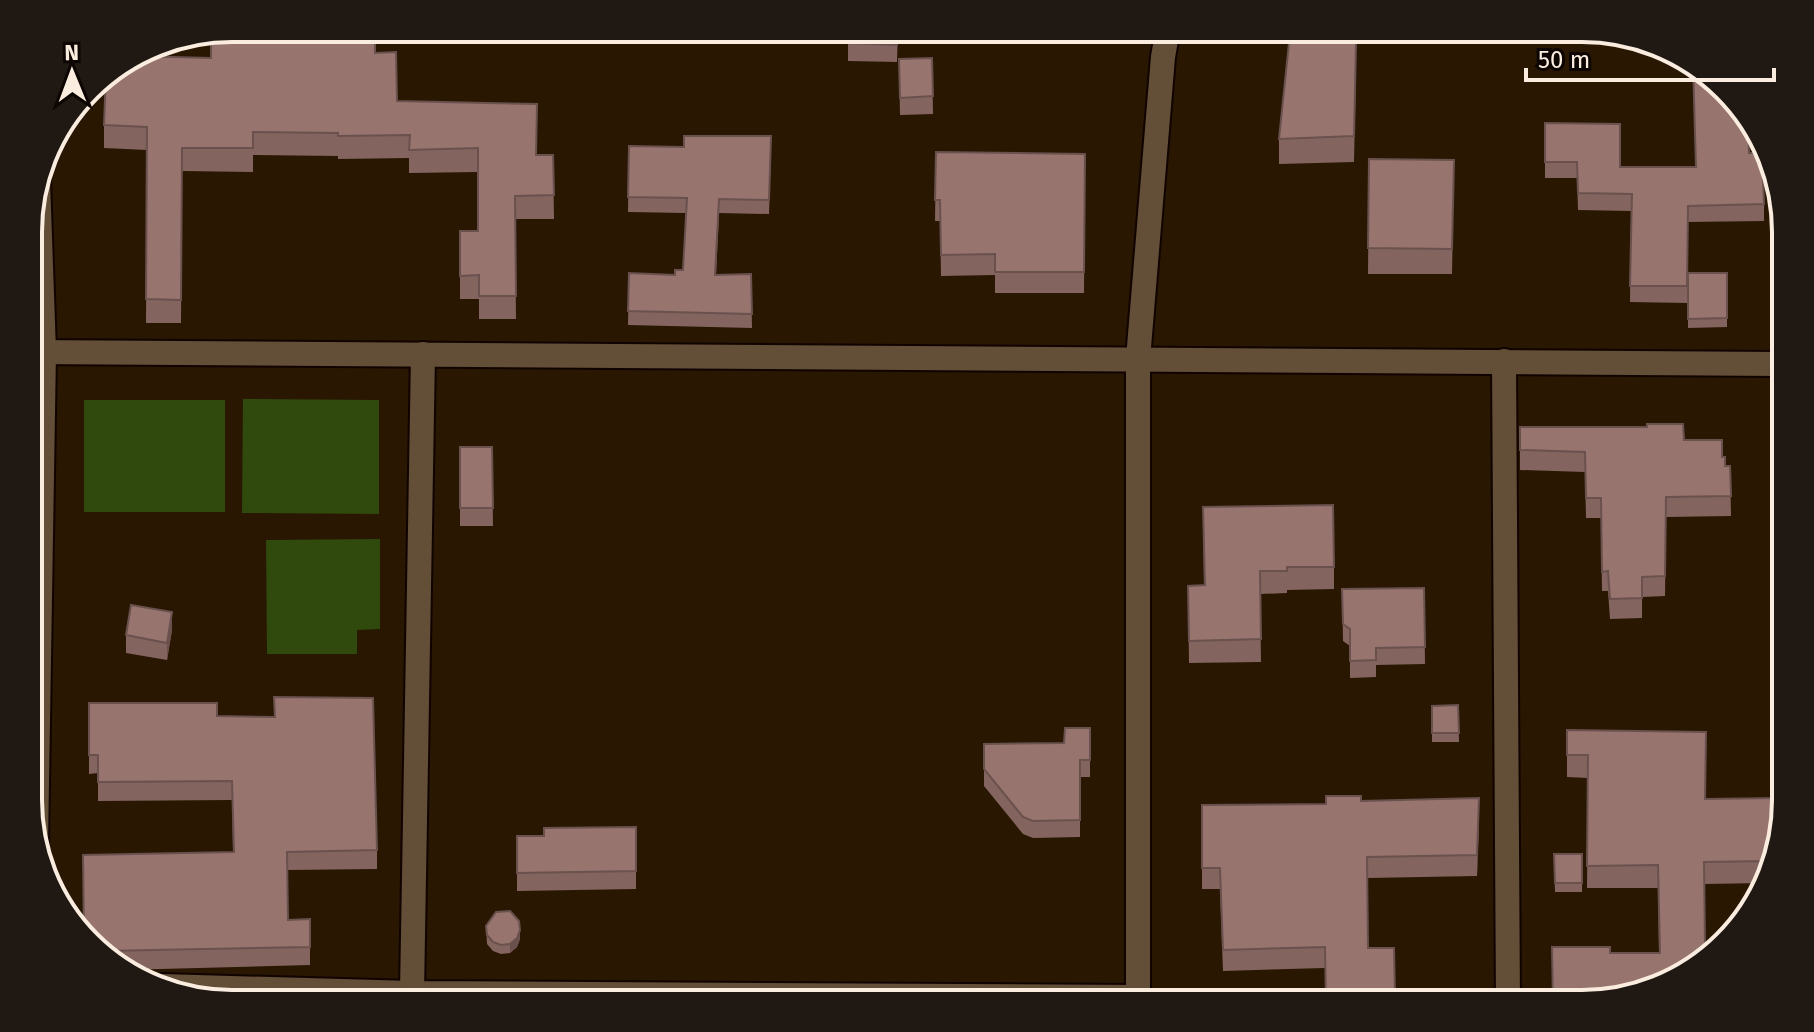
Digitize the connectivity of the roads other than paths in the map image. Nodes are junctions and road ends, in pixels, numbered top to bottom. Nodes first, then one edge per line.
1 (1167, 42) edge
2 (42, 352) edge
3 (423, 354) junction
4 (1138, 359) junction
5 (1504, 361) junction
6 (1772, 364) edge
7 (202, 987) edge
8 (305, 990) edge
9 (412, 990) edge
10 (1138, 990) edge
11 (1508, 990) edge

1 - 4 street
2 - 3 street
3 - 4 street
3 - 9 street
4 - 5 street
4 - 10 street
5 - 6 street
5 - 11 street
7 - 8 street

